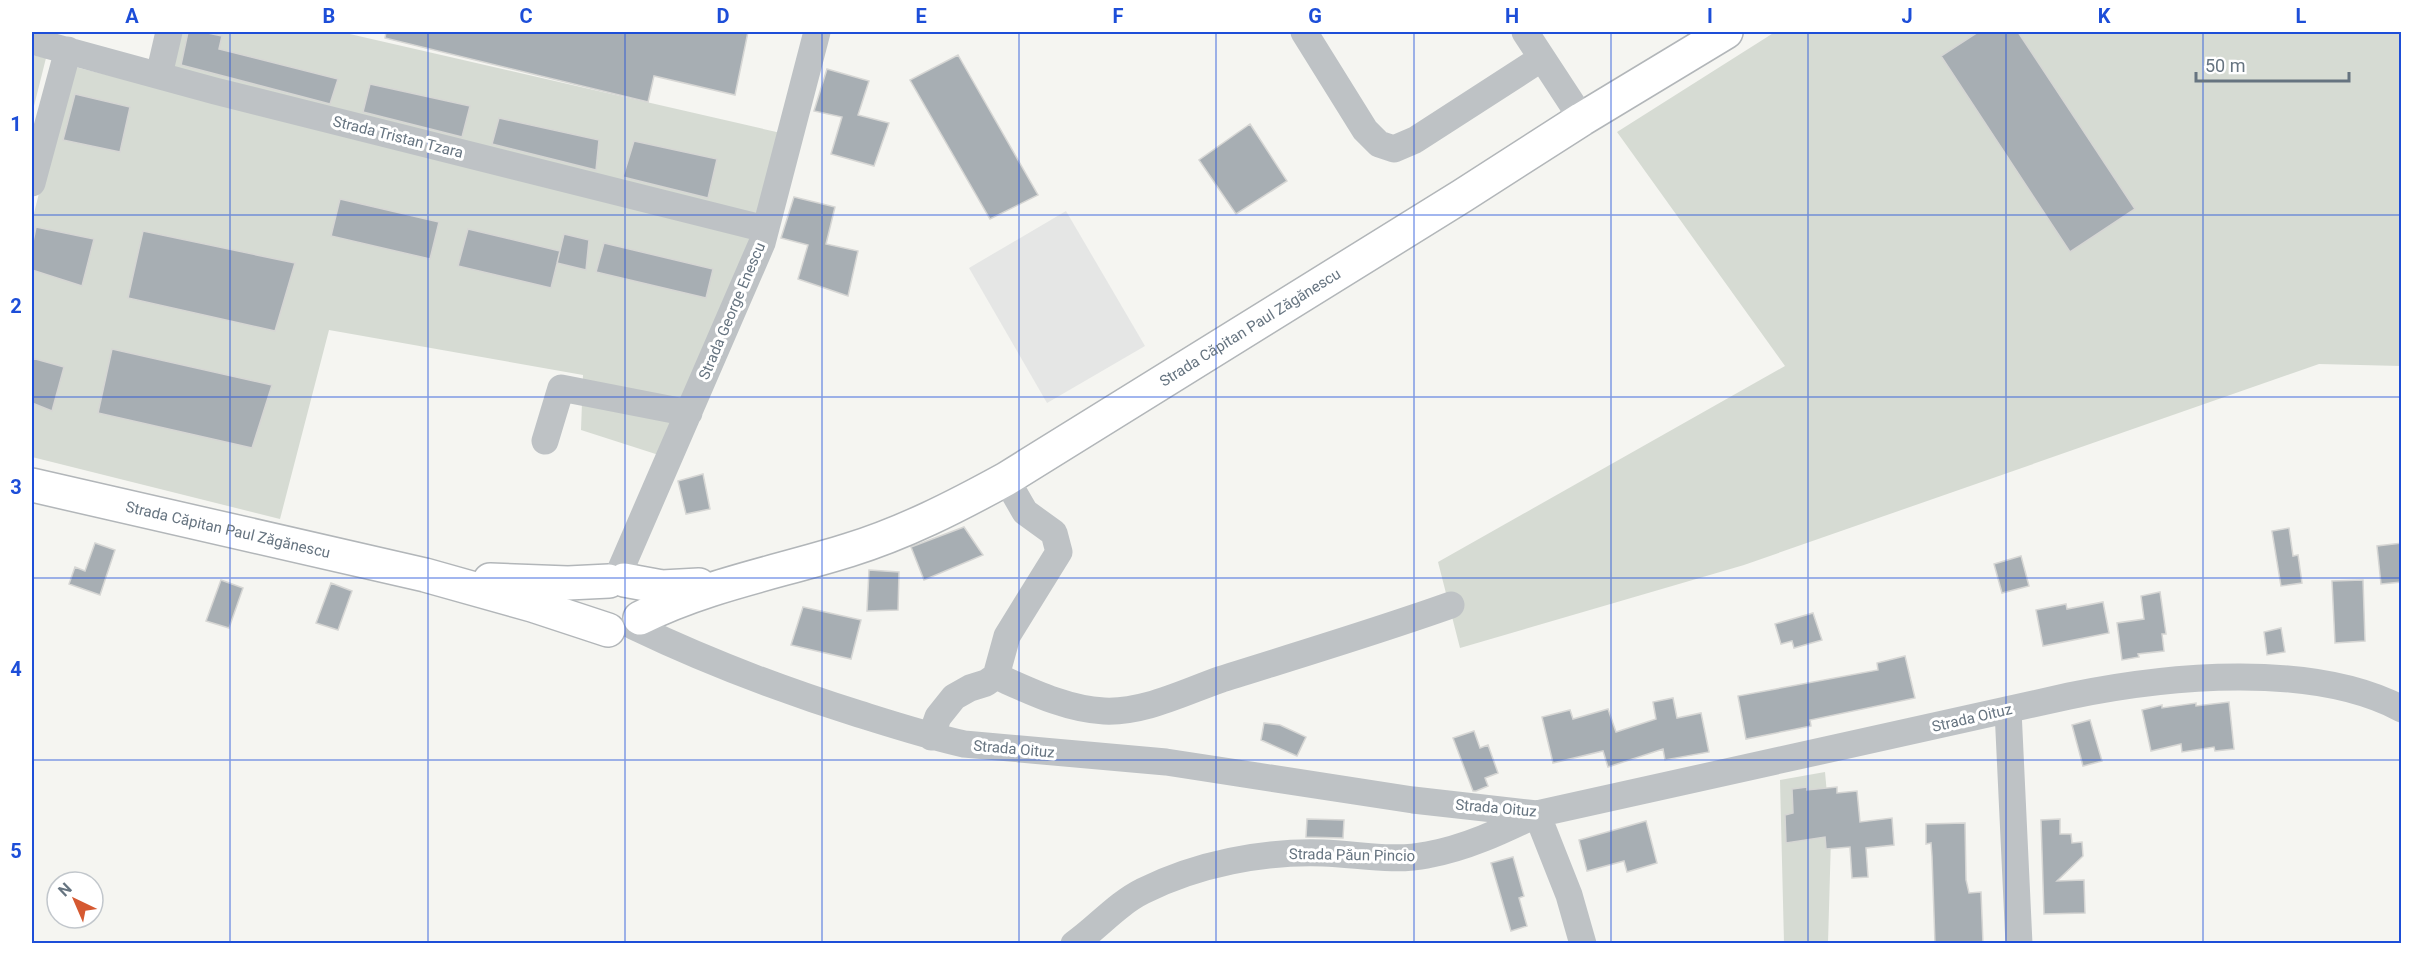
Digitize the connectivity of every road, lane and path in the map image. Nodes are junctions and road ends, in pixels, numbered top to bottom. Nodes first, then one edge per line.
1 (169, 32) edge
2 (817, 32) edge
3 (1304, 32) edge
4 (1525, 32) edge
5 (1726, 32) edge
6 (32, 41) edge
7 (68, 50) junction
8 (1542, 58) junction
9 (159, 75) junction
10 (1581, 119) junction
11 (32, 183) edge
12 (765, 229) junction
13 (688, 413) junction
14 (544, 441) dead end
15 (1006, 479) junction
16 (32, 485) edge
17 (425, 575) junction
18 (751, 577) junction
19 (616, 580) junction
20 (1451, 605) dead end
21 (627, 624) junction
22 (996, 676) junction
23 (2008, 710) junction
24 (2402, 710) edge
25 (931, 737) junction
26 (1538, 814) junction
27 (1074, 944) edge
28 (1583, 944) edge
29 (2019, 944) edge

1 - 9 street
2 - 12 street, Strada George Enescu
3 - 8 street
4 - 8 street
5 - 10 main road, Strada Căpitan Paul Zăgănescu
6 - 7 street, Strada Tristan Tzara
7 - 9 street, Strada Tristan Tzara
7 - 11 street
8 - 10 street
9 - 12 street, Strada Tristan Tzara
10 - 15 main road, Strada Căpitan Paul Zăgănescu
12 - 13 street, Strada George Enescu
13 - 14 street
13 - 19 street, Strada George Enescu
15 - 18 main road, Strada Căpitan Paul Zăgănescu
15 - 22 street
16 - 17 main road, Strada Căpitan Paul Zăgănescu
17 - 19 main road, Strada Căpitan Paul Zăgănescu
17 - 21 main road, Strada Căpitan Paul Zăgănescu
18 - 19 main road, Strada Căpitan Paul Zăgănescu
18 - 21 main road, Strada Căpitan Paul Zăgănescu
19 - 21 main road
19 - 21 main road
20 - 22 street
21 - 25 street, Strada Oituz
22 - 25 street
23 - 24 street, Strada Oituz
23 - 26 street, Strada Oituz
23 - 29 street
25 - 26 street, Strada Oituz
26 - 27 street, Strada Păun Pincio
26 - 28 street

